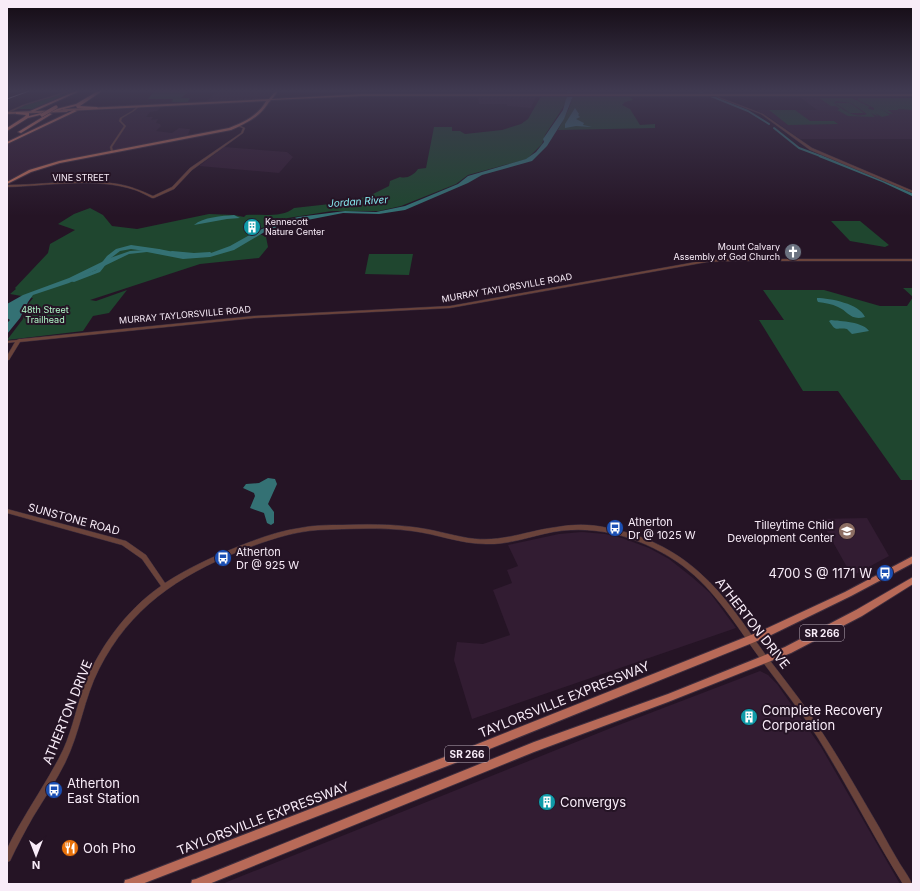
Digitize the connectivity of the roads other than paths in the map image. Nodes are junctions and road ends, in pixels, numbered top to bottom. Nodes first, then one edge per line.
1 (18, 133) edge
2 (29, 133) edge
3 (121, 133) edge
4 (214, 133) edge
5 (241, 133) edge
6 (789, 133) edge
7 (7, 139) edge
8 (7, 143) edge
9 (112, 151) junction
10 (7, 184) edge
11 (913, 192) edge
12 (913, 260) edge
13 (19, 340) junction
14 (7, 342) edge
15 (7, 359) edge
16 (7, 511) edge
17 (913, 559) edge
18 (913, 580) edge
19 (164, 586) junction
20 (751, 639) junction
21 (766, 659) junction
22 (7, 858) edge
23 (128, 884) edge
24 (196, 884) edge
25 (908, 884) edge

1 - 7 highway
2 - 8 highway
3 - 9 street
4 - 9 main road
5 - 10 street, VINE STREET
6 - 11 street
9 - 10 main road
12 - 13 street, MURRAY TAYLORSVILLE ROAD
13 - 14 street, MURRAY TAYLORSVILLE ROAD
13 - 15 street
16 - 19 street, SUNSTONE ROAD
17 - 20 main road, TAYLORSVILLE EXPRESSWAY / SR 266
18 - 21 main road, SR 266
19 - 20 street, ATHERTON DRIVE
19 - 22 street, ATHERTON DRIVE
20 - 21 street, ATHERTON DRIVE
20 - 23 main road, TAYLORSVILLE EXPRESSWAY / SR 266
21 - 24 main road, SR 266
21 - 25 street, ATHERTON DRIVE

